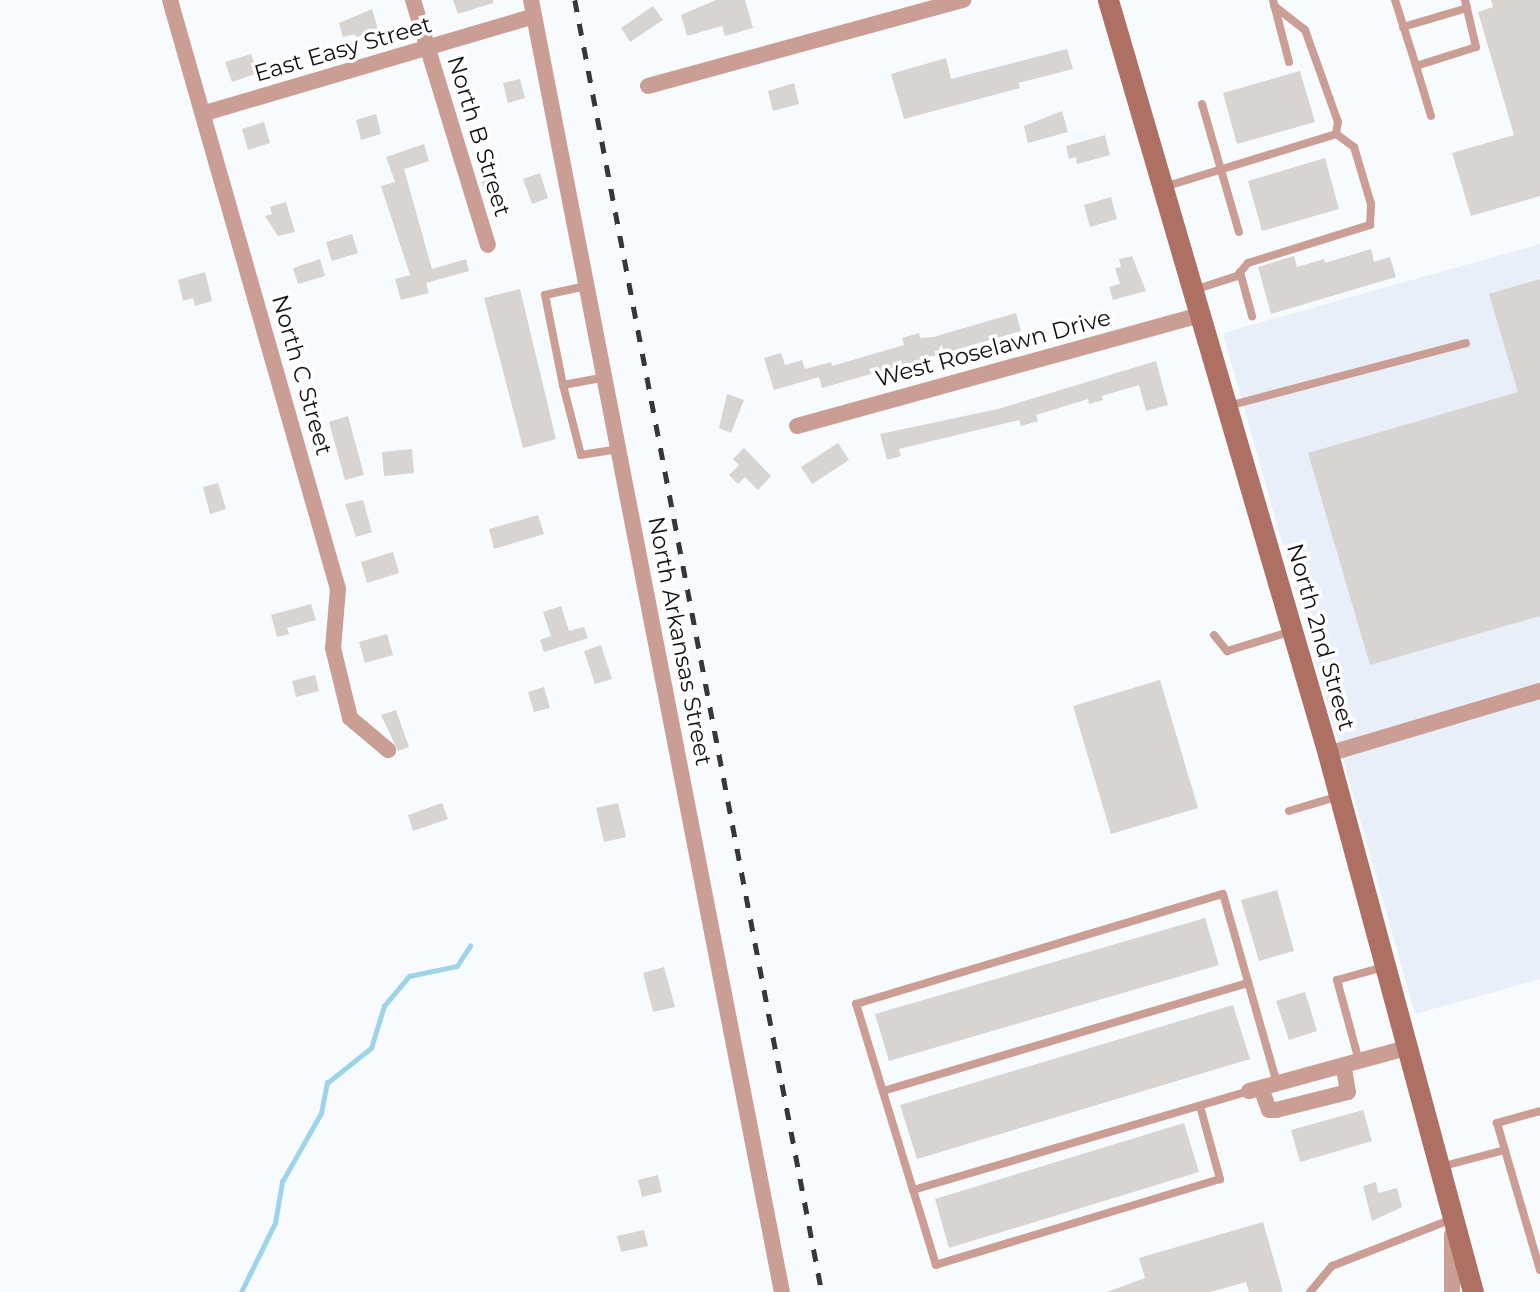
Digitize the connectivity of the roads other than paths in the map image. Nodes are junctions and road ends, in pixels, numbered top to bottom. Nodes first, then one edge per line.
1 (170, 0) edge
2 (413, 0) edge
3 (963, 0) edge
4 (1108, 0) edge
5 (1395, 0) edge
6 (1273, 3) edge
7 (1466, 4) edge
8 (533, 8) edge
9 (1403, 27) junction
10 (428, 48) junction
11 (1289, 62) dead end
12 (1416, 66) junction
13 (648, 86) dead end
14 (1202, 104) dead end
15 (205, 113) junction
16 (1431, 116) dead end
17 (1336, 134) junction
18 (1221, 169) junction
19 (1164, 187) junction
20 (1239, 232) dead end
21 (488, 245) dead end
22 (1240, 272) junction
23 (588, 285) junction
24 (1194, 290) junction
25 (1201, 315) junction
26 (1252, 316) dead end
27 (1465, 343) dead end
28 (606, 377) junction
29 (563, 385) junction
30 (1228, 406) junction
31 (797, 426) dead end
32 (620, 449) junction
33 (1292, 631) junction
34 (1214, 635) dead end
35 (1540, 691) edge
36 (388, 750) dead end
37 (1328, 754) junction
38 (1339, 796) junction
39 (1289, 811) dead end
40 (1385, 967) junction
41 (1248, 983) junction
42 (1406, 1048) junction
43 (1359, 1061) junction
44 (1343, 1065) junction
45 (1262, 1088) junction
46 (883, 1091) junction
47 (1200, 1106) junction
48 (1540, 1111) edge
49 (1505, 1150) junction
50 (1438, 1168) junction
51 (913, 1190) junction
52 (1452, 1219) junction
53 (1540, 1270) edge
54 (782, 1292) edge
55 (1310, 1292) edge
56 (1452, 1292) edge
57 (1473, 1292) edge

1 - 15 street, North C Street
2 - 10 street, North B Street
3 - 13 street
4 - 19 main road, North 2nd Street
5 - 9 lane
6 - 11 lane
6 - 17 lane
7 - 9 lane
7 - 12 lane
8 - 10 street, East Easy Street
8 - 23 street, North Arkansas Street
9 - 12 lane
10 - 15 street, East Easy Street
10 - 21 street, North B Street
12 - 16 lane
14 - 18 lane
15 - 36 street, North C Street
17 - 18 lane
17 - 22 lane
18 - 19 lane
18 - 20 lane
19 - 24 main road, North 2nd Street
22 - 24 lane
22 - 26 lane
23 - 28 street, North Arkansas Street
23 - 29 lane
24 - 25 main road, North 2nd Street
25 - 30 main road, North 2nd Street
25 - 31 street, West Roselawn Drive
27 - 30 lane
28 - 29 lane
28 - 32 street, North Arkansas Street
29 - 32 lane
30 - 33 main road, North 2nd Street
32 - 54 street, North Arkansas Street
33 - 34 lane
33 - 37 main road, North 2nd Street
35 - 37 street
37 - 38 main road, North 2nd Street
38 - 39 lane
38 - 40 main road, North 2nd Street
40 - 42 main road, North 2nd Street
40 - 43 lane
41 - 45 lane
41 - 46 lane
41 - 46 lane
42 - 43 street
42 - 50 main road, North 2nd Street
43 - 44 street
44 - 45 street
44 - 45 street
45 - 47 lane
46 - 51 lane
47 - 51 lane
47 - 51 lane
48 - 49 lane
49 - 50 lane
49 - 53 lane
50 - 52 main road, North 2nd Street
52 - 55 lane
52 - 56 street
52 - 57 main road, North 2nd Street

